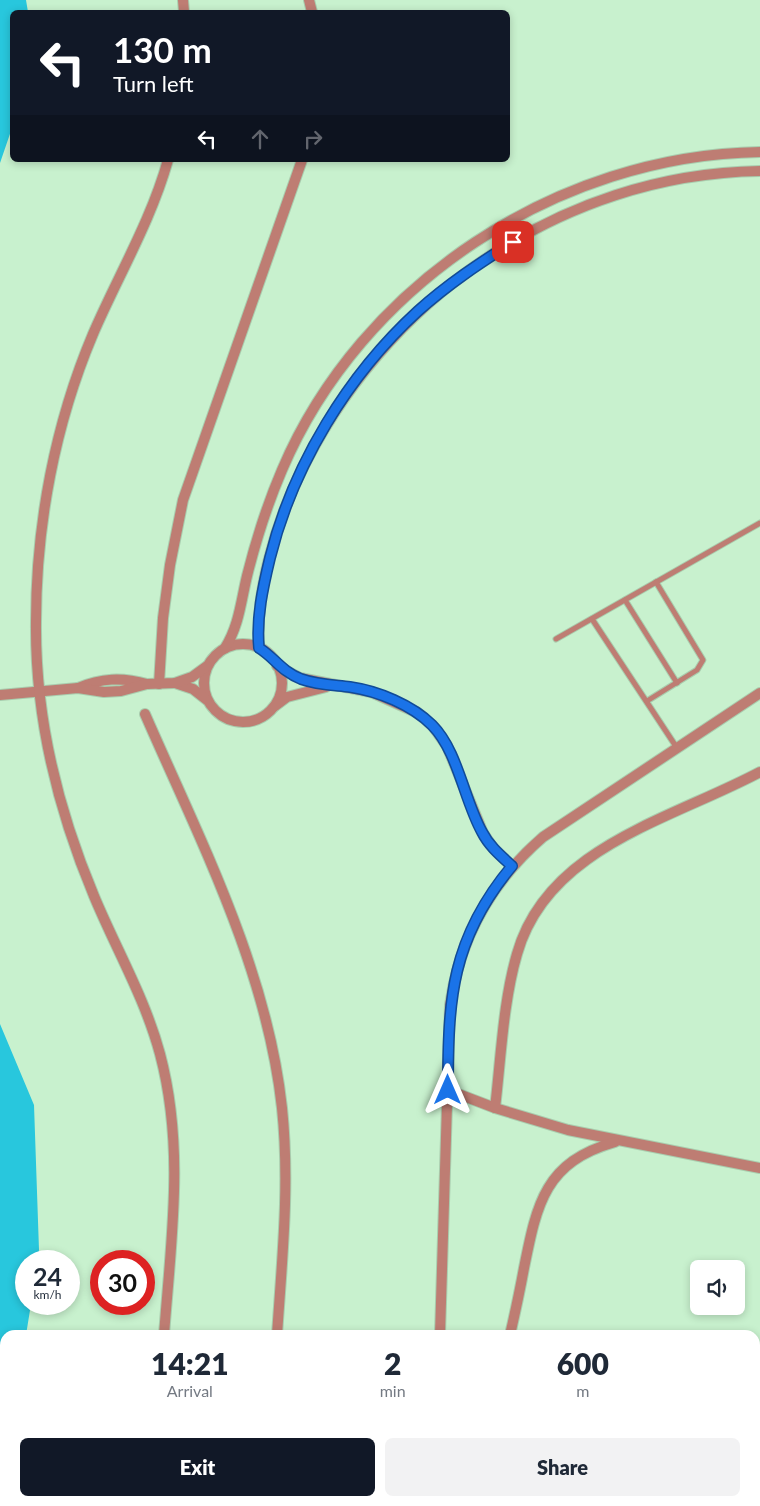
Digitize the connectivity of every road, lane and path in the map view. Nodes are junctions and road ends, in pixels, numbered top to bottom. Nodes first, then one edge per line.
1 (760, 152) edge
2 (167, 162) edge
3 (301, 162) edge
4 (760, 171) edge
5 (760, 523) edge
6 (656, 582) junction
7 (625, 600) junction
8 (592, 619) junction
9 (556, 639) dead end
10 (225, 648) junction
11 (259, 648) junction
12 (207, 666) junction
13 (277, 666) junction
14 (175, 683) junction
15 (677, 683) junction
16 (159, 684) junction
17 (330, 686) junction
18 (40, 692) junction
19 (760, 693) edge
20 (0, 695) edge
21 (208, 700) junction
22 (647, 701) junction
23 (273, 706) junction
24 (144, 714) dead end
25 (677, 748) junction
26 (759, 775) edge
27 (512, 866) junction
28 (448, 1090) junction
29 (495, 1108) junction
30 (618, 1141) junction
31 (760, 1168) edge
32 (164, 1330) edge
33 (277, 1330) edge
34 (440, 1330) edge
35 (511, 1330) edge

1 - 10 street
2 - 18 street
3 - 16 street
4 - 11 street
5 - 6 lane
6 - 7 lane
6 - 15 lane
7 - 8 lane
7 - 15 lane
8 - 9 lane
8 - 22 lane
10 - 11 street
10 - 12 street
11 - 13 street
12 - 14 street
12 - 21 street
13 - 17 street
13 - 23 street
14 - 16 street
14 - 21 street
15 - 22 lane
16 - 18 street
17 - 23 street
17 - 27 street
18 - 20 street
18 - 32 street
19 - 25 street
21 - 23 street
22 - 25 lane
24 - 33 street
25 - 27 street
26 - 29 street
27 - 28 street
28 - 29 street
28 - 34 street
29 - 30 street
30 - 31 street
30 - 35 street

